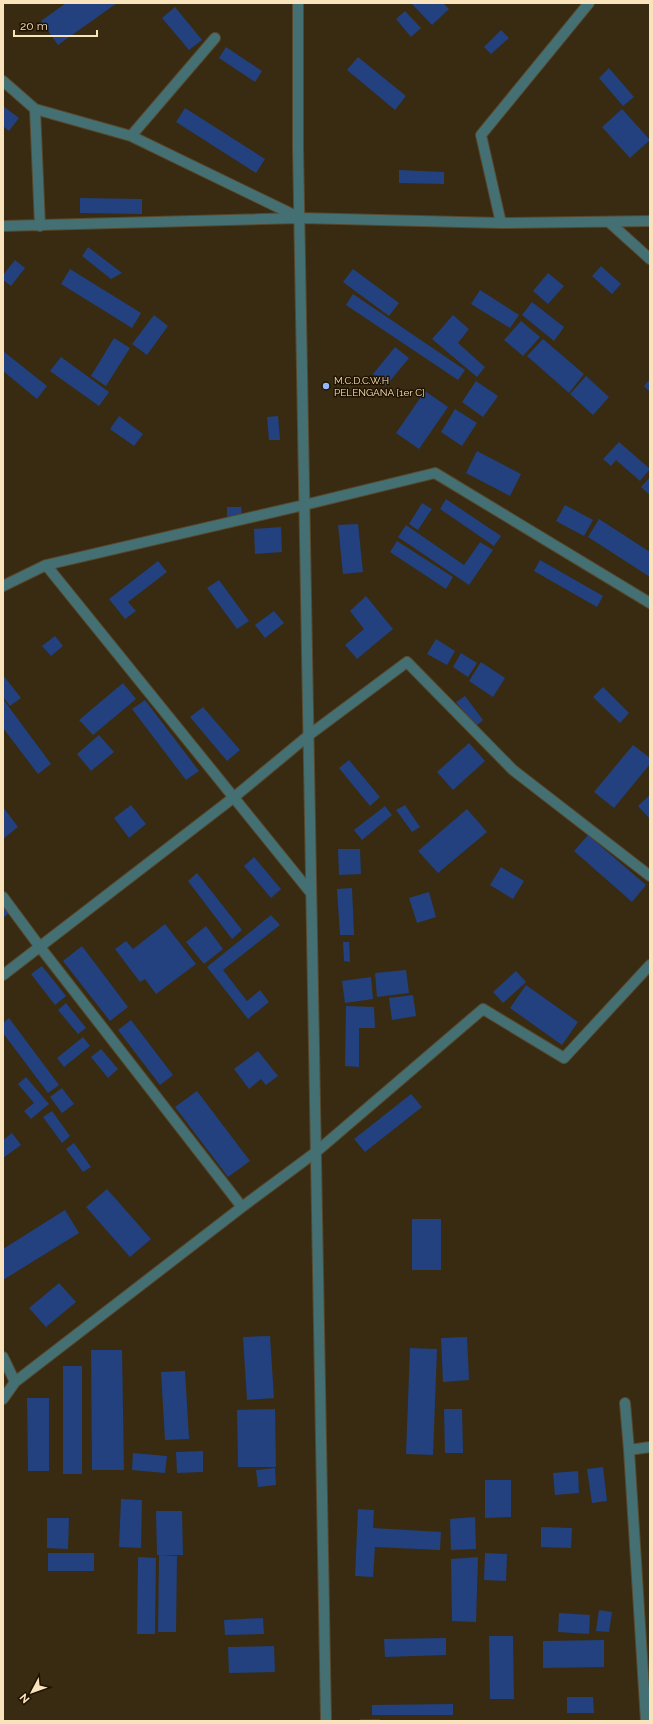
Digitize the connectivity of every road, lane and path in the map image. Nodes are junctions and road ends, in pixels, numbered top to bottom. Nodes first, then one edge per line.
1 (298, 3) edge
2 (589, 3) edge
3 (215, 38) dead end
4 (3, 80) edge
5 (35, 109) junction
6 (131, 136) junction
7 (300, 218) junction
8 (650, 221) edge
9 (610, 222) junction
10 (501, 223) junction
11 (3, 226) edge
12 (40, 226) junction
13 (650, 259) edge
14 (304, 505) junction
15 (46, 565) junction
16 (3, 586) edge
17 (650, 603) edge
18 (309, 735) junction
19 (233, 798) junction
20 (650, 876) edge
21 (311, 893) junction
22 (3, 897) edge
23 (40, 947) junction
24 (650, 965) edge
25 (3, 975) edge
26 (316, 1152) junction
27 (242, 1207) junction
28 (3, 1357) edge
29 (15, 1382) junction
30 (3, 1399) edge
31 (625, 1402) dead end
32 (650, 1447) edge
33 (629, 1450) junction
34 (326, 1721) edge
35 (646, 1721) edge

1 - 7 street
2 - 10 street
3 - 6 street
4 - 5 street
5 - 6 street
5 - 12 street
6 - 7 street
7 - 10 street
7 - 12 street
7 - 14 street
8 - 9 street
9 - 10 street
9 - 13 street
11 - 12 street
14 - 15 street
14 - 17 street
14 - 18 street
15 - 16 street
15 - 19 street
18 - 19 street
18 - 20 street
18 - 21 street
19 - 21 street
19 - 23 street
21 - 26 street
22 - 23 street
23 - 25 street
23 - 27 street
24 - 26 street
26 - 27 street
26 - 34 street
27 - 29 street
28 - 29 street
29 - 30 street
31 - 33 street
32 - 33 street
33 - 35 street

